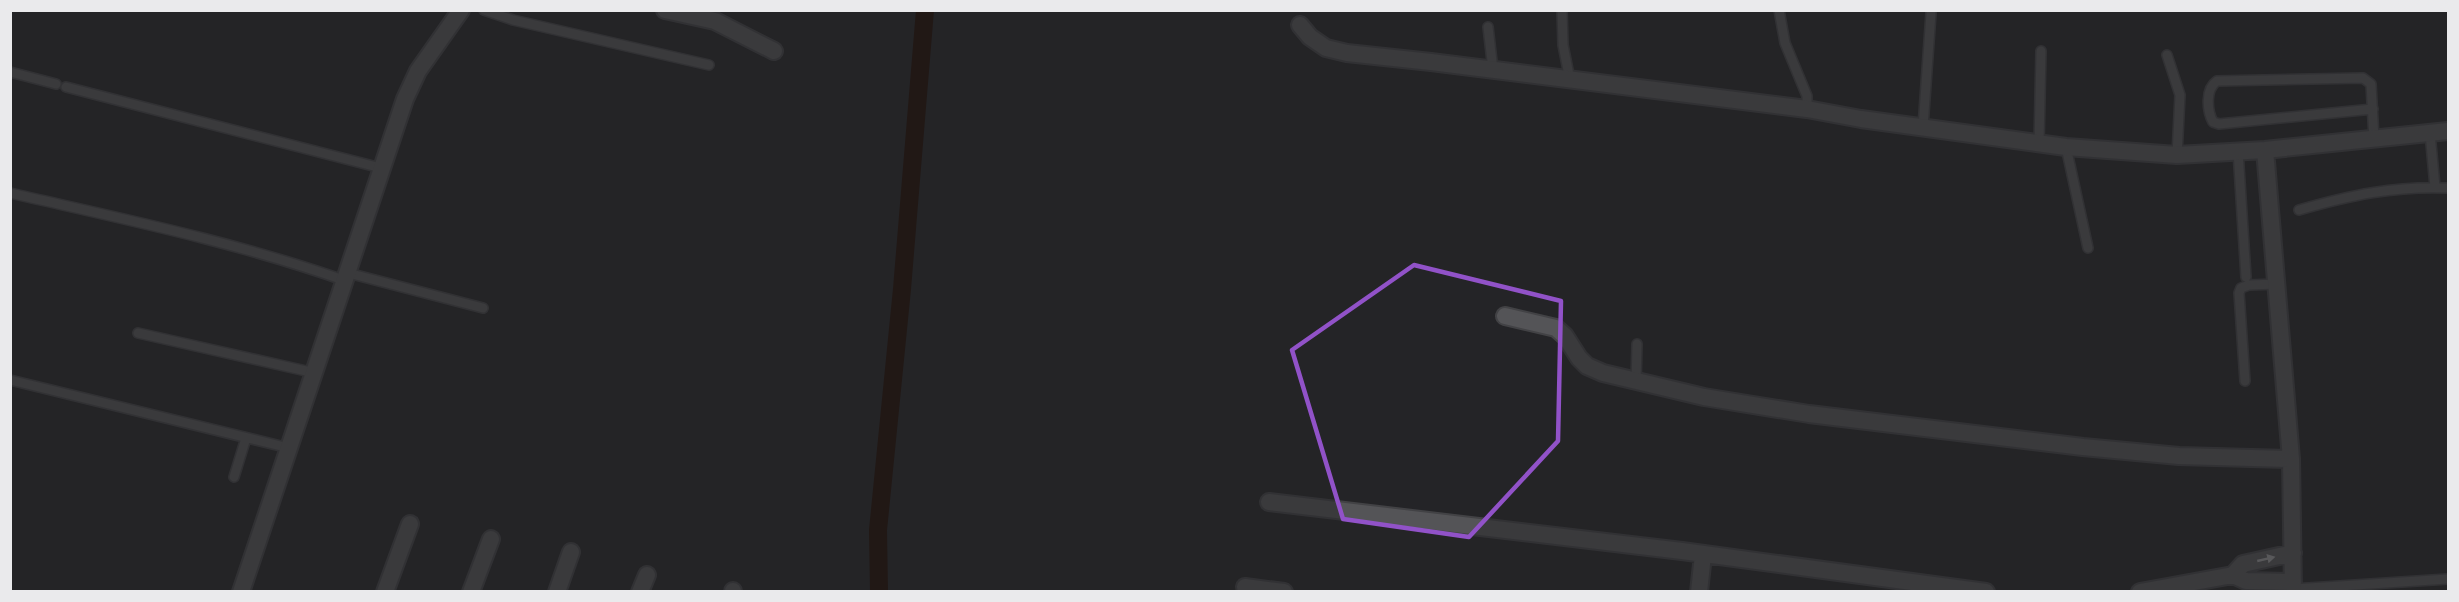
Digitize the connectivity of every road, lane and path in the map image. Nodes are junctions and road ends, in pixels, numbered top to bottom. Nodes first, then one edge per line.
1 (461, 10) edge
2 (484, 10) edge
3 (665, 10) edge
4 (1562, 10) edge
5 (1779, 10) edge
6 (1931, 14) dead end
7 (1300, 25) dead end
8 (1488, 27) dead end
9 (774, 51) dead end
10 (2041, 51) dead end
11 (2167, 56) dead end
12 (709, 65) dead end
13 (1493, 70) junction
14 (10, 72) edge
15 (1570, 80) junction
16 (56, 84) dead end
17 (66, 87) dead end
18 (1807, 110) junction
19 (2373, 110) junction
20 (1923, 127) junction
21 (2448, 131) edge
22 (2430, 133) junction
23 (2374, 139) junction
24 (2039, 143) junction
25 (2066, 147) junction
26 (2265, 150) junction
27 (2238, 152) junction
28 (2177, 155) junction
29 (381, 168) junction
30 (2435, 187) junction
31 (2448, 188) edge
32 (10, 193) edge
33 (2299, 210) dead end
34 (2088, 248) dead end
35 (347, 277) junction
36 (2246, 277) dead end
37 (2277, 284) junction
38 (483, 308) dead end
39 (1505, 316) dead end
40 (138, 333) dead end
41 (1637, 344) dead end
42 (315, 373) junction
43 (10, 380) edge
44 (2245, 381) dead end
45 (1636, 383) junction
46 (246, 438) junction
47 (289, 448) junction
48 (2291, 459) junction
49 (234, 477) dead end
50 (1269, 502) dead end
51 (410, 524) dead end
52 (491, 539) dead end
53 (571, 552) dead end
54 (2293, 553) junction
55 (1703, 555) junction
56 (646, 575) dead end
57 (2233, 575) junction
58 (2448, 579) edge
59 (1245, 587) dead end
60 (2293, 587) edge
61 (2184, 588) edge
62 (1933, 589) edge
63 (241, 591) edge
64 (385, 591) edge
65 (471, 591) edge
66 (557, 591) edge
67 (640, 591) edge
68 (1278, 591) edge
69 (1699, 591) edge
70 (1986, 591) edge
71 (2140, 591) edge

1 - 29 street
2 - 12 lane
3 - 9 street
4 - 15 lane
5 - 18 lane
6 - 20 lane
7 - 13 street
8 - 13 lane
10 - 24 lane
11 - 28 lane
13 - 15 street
14 - 16 lane
15 - 18 street
17 - 29 lane
18 - 20 street
19 - 19 lane
19 - 23 lane
20 - 24 street
21 - 22 street
22 - 23 street
22 - 30 lane
23 - 26 street
24 - 25 street
25 - 28 street
25 - 34 lane
26 - 27 street
26 - 37 street
27 - 28 street
27 - 36 lane
29 - 35 street
30 - 31 lane
30 - 33 lane
32 - 35 lane
35 - 38 lane
35 - 42 street
37 - 44 lane
37 - 48 street
39 - 45 street
40 - 42 lane
41 - 45 lane
42 - 47 street
43 - 46 lane
45 - 48 street
46 - 47 lane
46 - 49 lane
47 - 63 street
48 - 54 street
50 - 55 street
51 - 64 street
52 - 65 street
53 - 66 street
57 -> 54 street
54 - 60 street
55 - 62 street
55 - 69 street
56 - 67 street
57 - 60 street
57 - 61 street
58 - 60 lane
59 - 68 street
61 - 71 street
62 - 70 street

